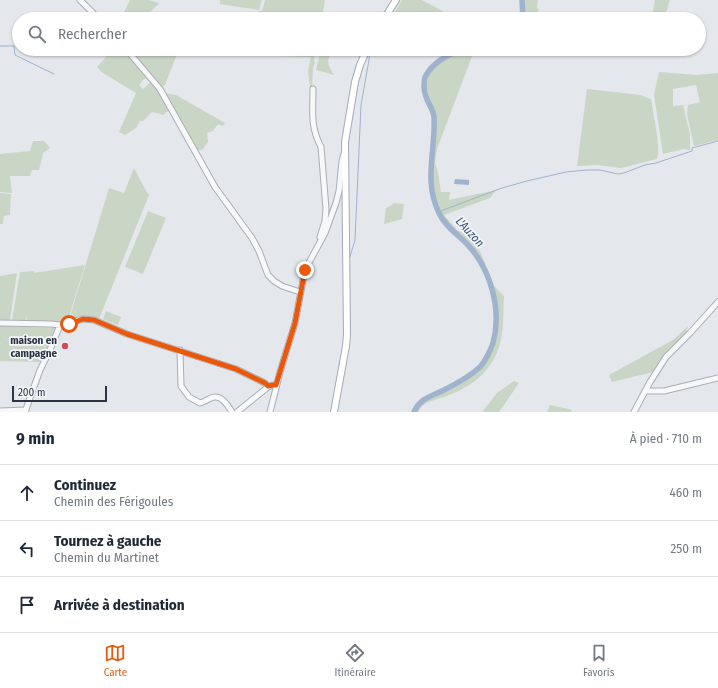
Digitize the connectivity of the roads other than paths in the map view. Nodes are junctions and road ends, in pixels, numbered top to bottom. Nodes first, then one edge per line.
1 (80, 0) edge
2 (396, 0) edge
3 (92, 12) edge
4 (388, 12) edge
5 (132, 56) edge
6 (364, 56) edge
7 (313, 89) dead end
8 (345, 149) junction
9 (317, 246) junction
10 (300, 292) junction
11 (718, 302) edge
12 (0, 323) edge
13 (60, 326) junction
14 (180, 350) junction
15 (718, 378) edge
16 (276, 385) junction
17 (268, 386) junction
18 (645, 391) junction
19 (0, 411) edge
20 (26, 411) edge
21 (232, 412) edge
22 (237, 412) edge
23 (270, 412) edge
24 (334, 412) edge
25 (634, 412) edge

1 - 3 street
2 - 4 main road
5 - 10 street
6 - 8 main road
7 - 9 street
8 - 9 street
8 - 24 main road
9 - 10 street
10 - 16 street
11 - 18 street
12 - 13 street
13 - 14 street
13 - 20 street
14 - 17 street
14 - 21 street
15 - 18 street
16 - 17 street
16 - 23 street
17 - 22 street
18 - 25 street
19 - 20 street

